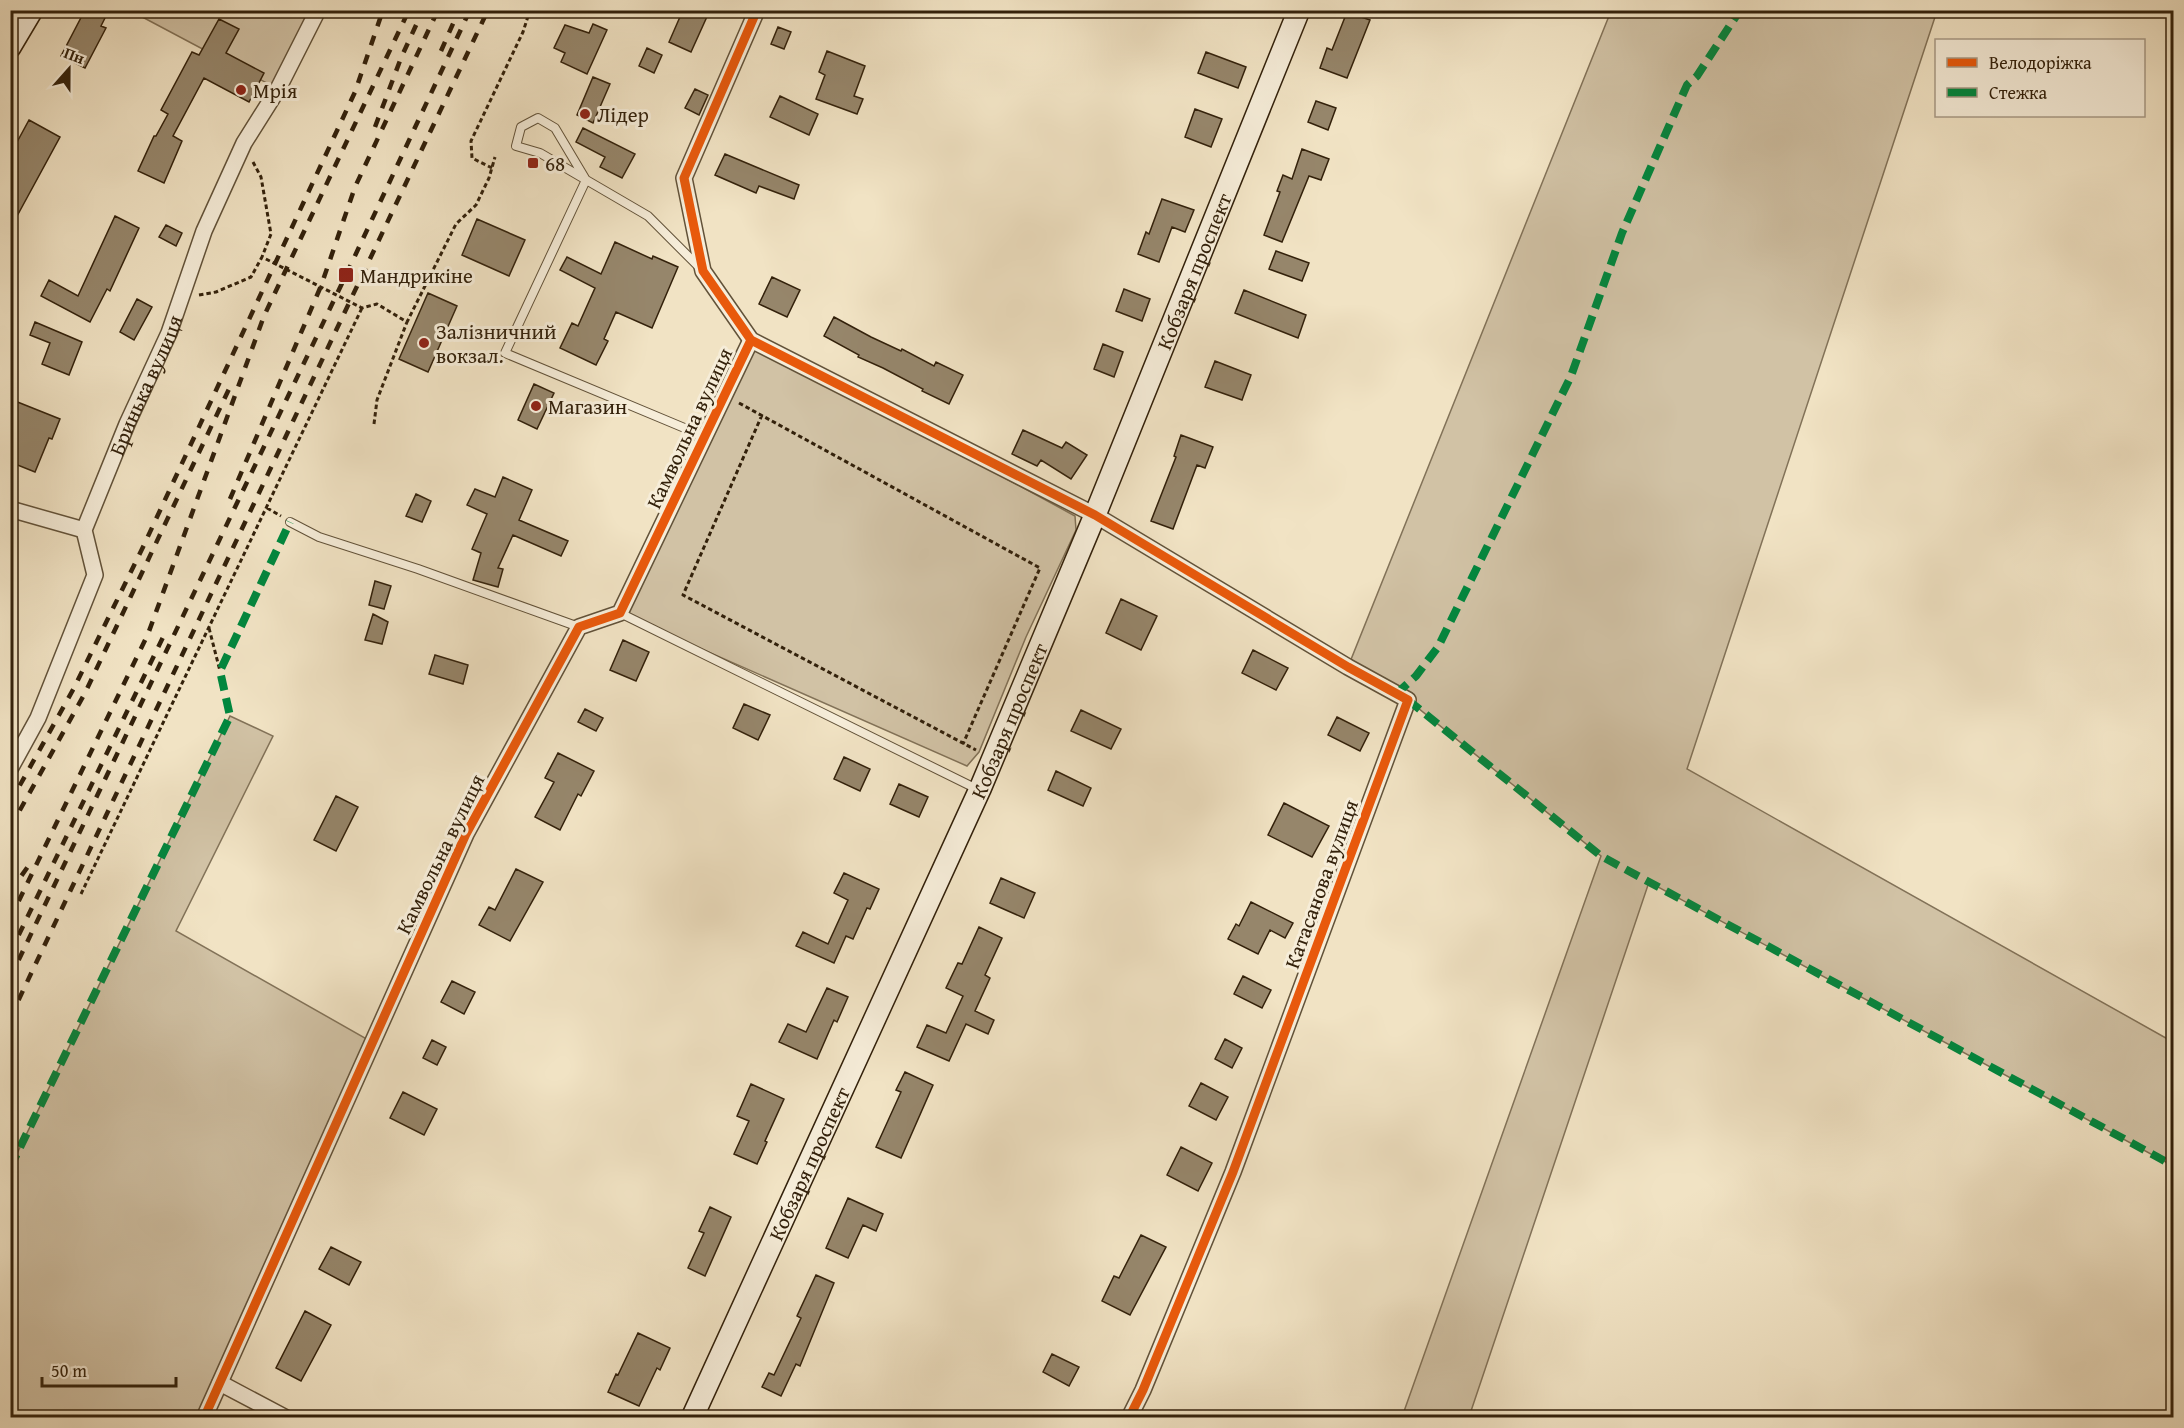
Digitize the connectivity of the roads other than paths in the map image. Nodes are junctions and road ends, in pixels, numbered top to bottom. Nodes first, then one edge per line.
1 (32, 10) edge
2 (318, 10) edge
3 (757, 10) edge
4 (1299, 10) edge
5 (10, 47) edge
6 (586, 180) junction
7 (703, 271) junction
8 (751, 340) junction
9 (706, 437) junction
10 (10, 509) edge
11 (1095, 515) junction
12 (290, 522) dead end
13 (84, 530) junction
14 (620, 613) junction
15 (579, 627) junction
16 (10, 769) edge
17 (980, 791) junction
18 (220, 1383) junction
19 (204, 1418) edge
20 (286, 1418) edge
21 (692, 1418) edge
22 (1129, 1418) edge

1 - 5 main road
2 - 13 street, Бринька вулиця
3 - 7 street, Камвольна вулиця
4 - 11 main road, Кобзаря проспект
6 - 6 lane
6 - 7 lane
6 - 9 lane
7 - 8 street, Камвольна вулиця
8 - 9 street, Камвольна вулиця
8 - 11 street, Камвольна вулиця
9 - 14 street, Камвольна вулиця
10 - 13 street
11 - 17 main road, Кобзаря проспект
11 - 22 street, Катасанова вулиця
12 - 15 lane
13 - 16 street
14 - 15 street
14 - 17 lane
15 - 18 street, Камвольна вулиця
17 - 21 main road, Кобзаря проспект
18 - 19 street, Камвольна вулиця
18 - 20 street

